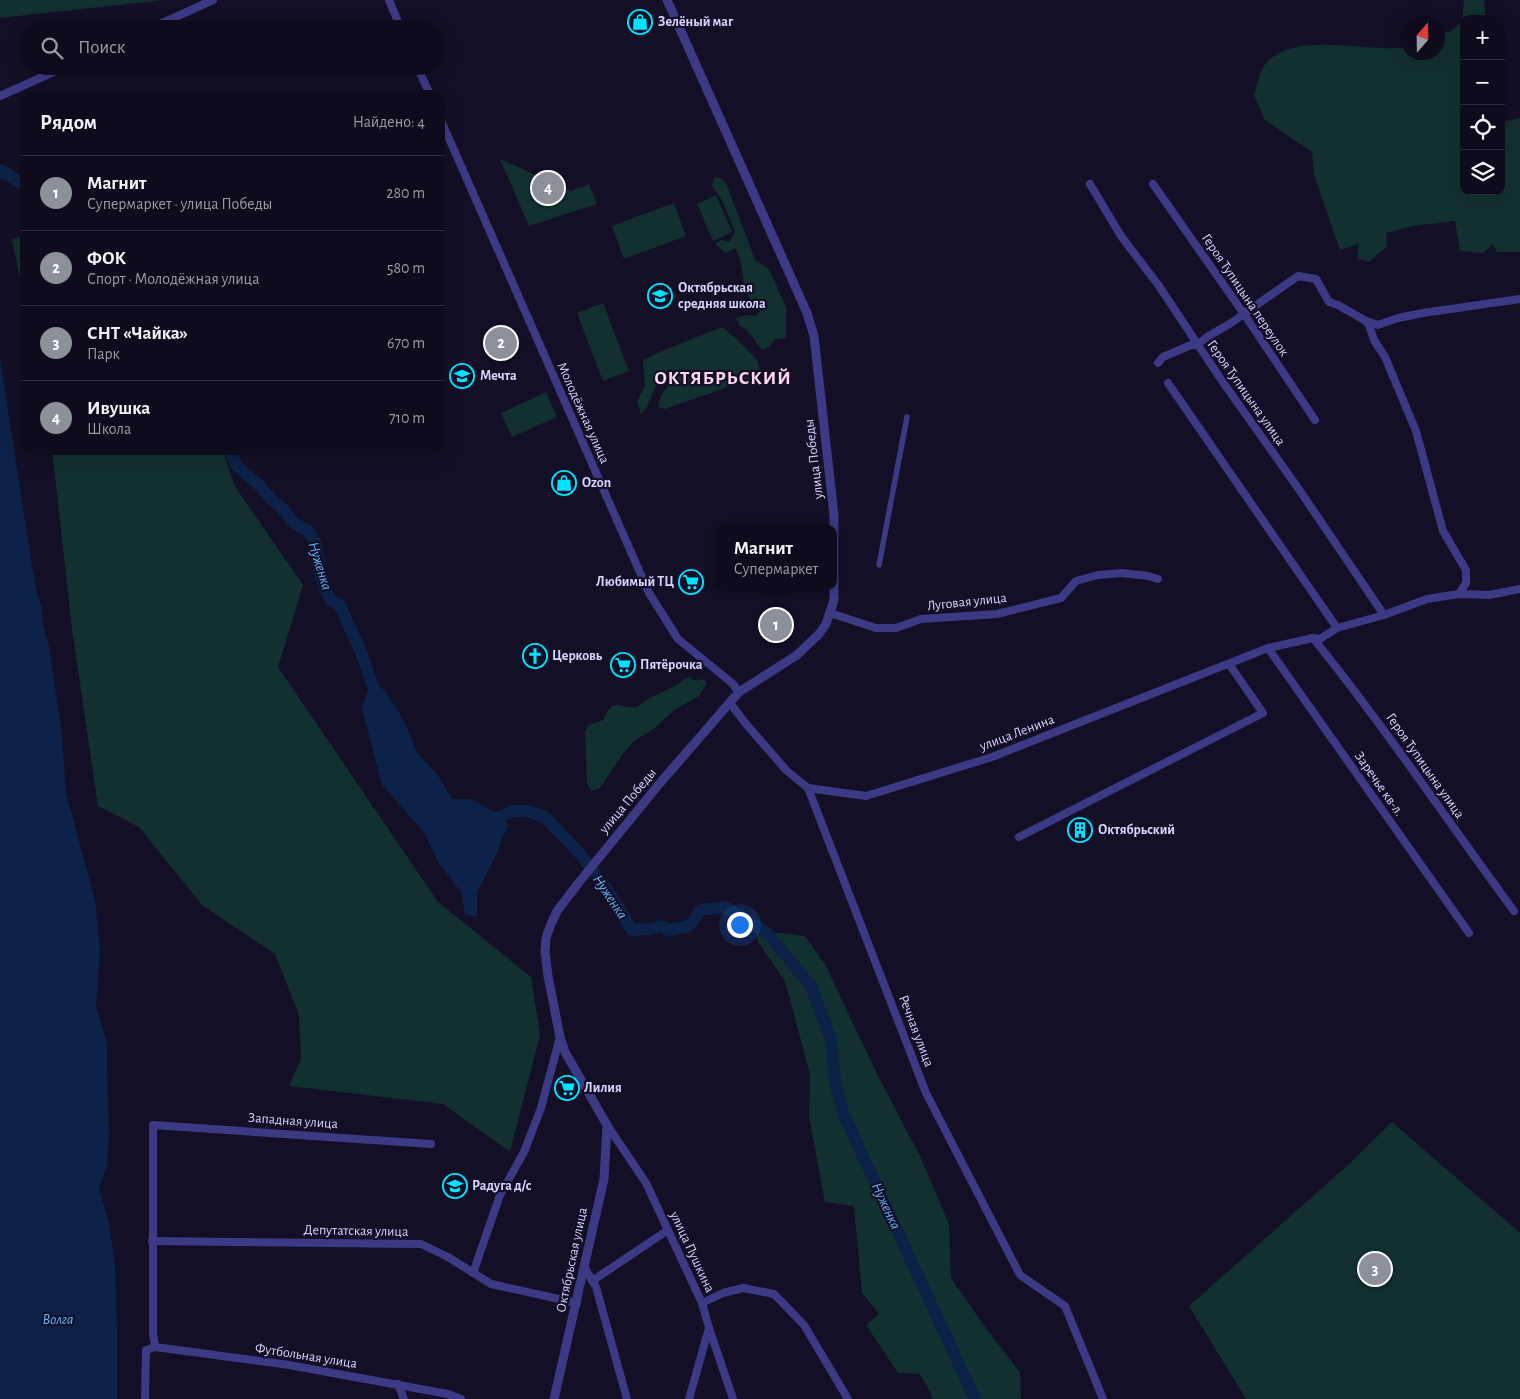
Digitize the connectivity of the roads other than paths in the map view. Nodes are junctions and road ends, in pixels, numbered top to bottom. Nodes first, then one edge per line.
1 (213, 0) edge
2 (389, 0) edge
3 (667, 0) edge
4 (169, 20) edge
5 (397, 20) edge
6 (47, 75) edge
7 (422, 75) edge
8 (428, 90) edge
9 (0, 96) edge
10 (445, 129) edge
11 (1090, 184) dead end
12 (1153, 184) dead end
13 (1520, 299) edge
14 (1244, 314) junction
15 (1366, 322) junction
16 (1197, 344) junction
17 (1158, 363) dead end
18 (1168, 383) dead end
19 (907, 417) dead end
20 (1315, 420) dead end
21 (834, 525) edge
22 (879, 565) dead end
23 (1158, 579) dead end
24 (1520, 589) edge
25 (835, 590) edge
26 (1459, 594) junction
27 (830, 613) junction
28 (1384, 615) junction
29 (1337, 628) junction
30 (1313, 638) junction
31 (1268, 648) junction
32 (1229, 664) junction
33 (740, 692) junction
34 (730, 703) junction
35 (808, 788) junction
36 (1019, 837) dead end
37 (1514, 911) dead end
38 (1469, 933) dead end
39 (560, 1037) junction
40 (607, 1125) junction
41 (431, 1144) dead end
42 (668, 1230) junction
43 (152, 1241) junction
44 (584, 1268) junction
45 (473, 1273) junction
46 (592, 1281) junction
47 (577, 1303) junction
48 (702, 1303) junction
49 (709, 1328) junction
50 (155, 1347) junction
51 (398, 1384) junction
52 (145, 1399) edge
53 (404, 1399) edge
54 (461, 1399) edge
55 (554, 1399) edge
56 (627, 1399) edge
57 (689, 1399) edge
58 (733, 1399) edge
59 (848, 1399) edge
60 (1103, 1399) edge

1 - 4 street
2 - 5 street
3 - 21 street, улица Победы
6 - 9 street
7 - 8 street
10 - 33 street, Молодёжная улица
11 - 16 street, Героя Тупицына улица
12 - 14 street, Героя Тупицына переулок
13 - 15 street
14 - 15 street
14 - 16 street
14 - 20 street, Героя Тупицына переулок
15 - 26 street
16 - 17 street
16 - 28 street, Героя Тупицына улица
18 - 29 street
19 - 22 street
23 - 27 street, Луговая улица
24 - 26 street, улица Ленина
25 - 27 street, улица Победы
26 - 28 street, улица Ленина
27 - 33 street, улица Победы
28 - 29 street, улица Ленина
29 - 30 street, улица Ленина
30 - 31 street, улица Ленина
30 - 37 street, Героя Тупицына улица
31 - 32 street, улица Ленина
31 - 38 street, Заречье кв-л.
32 - 35 street, улица Ленина
32 - 36 street
33 - 34 street, улица Победы
34 - 35 street
34 - 39 street, улица Победы
35 - 60 street, Речная улица
39 - 40 street, улица Победы
39 - 45 street
40 - 42 street, улица Пушкина
40 - 44 street, Октябрьская улица
41 - 43 street, Западная улица
42 - 46 street
42 - 48 street, улица Пушкина
43 - 45 street, Депутатская улица
43 - 50 street
44 - 46 street
44 - 47 street, Октябрьская улица
45 - 47 street, Депутатская улица
46 - 56 street
47 - 55 street, Октябрьская улица
48 - 49 street, улица Пушкина
48 - 59 street
49 - 57 street
49 - 58 street, улица Пушкина
50 - 51 street, Футбольная улица
50 - 52 street, Футбольная улица
51 - 53 street
51 - 54 street, Футбольная улица

